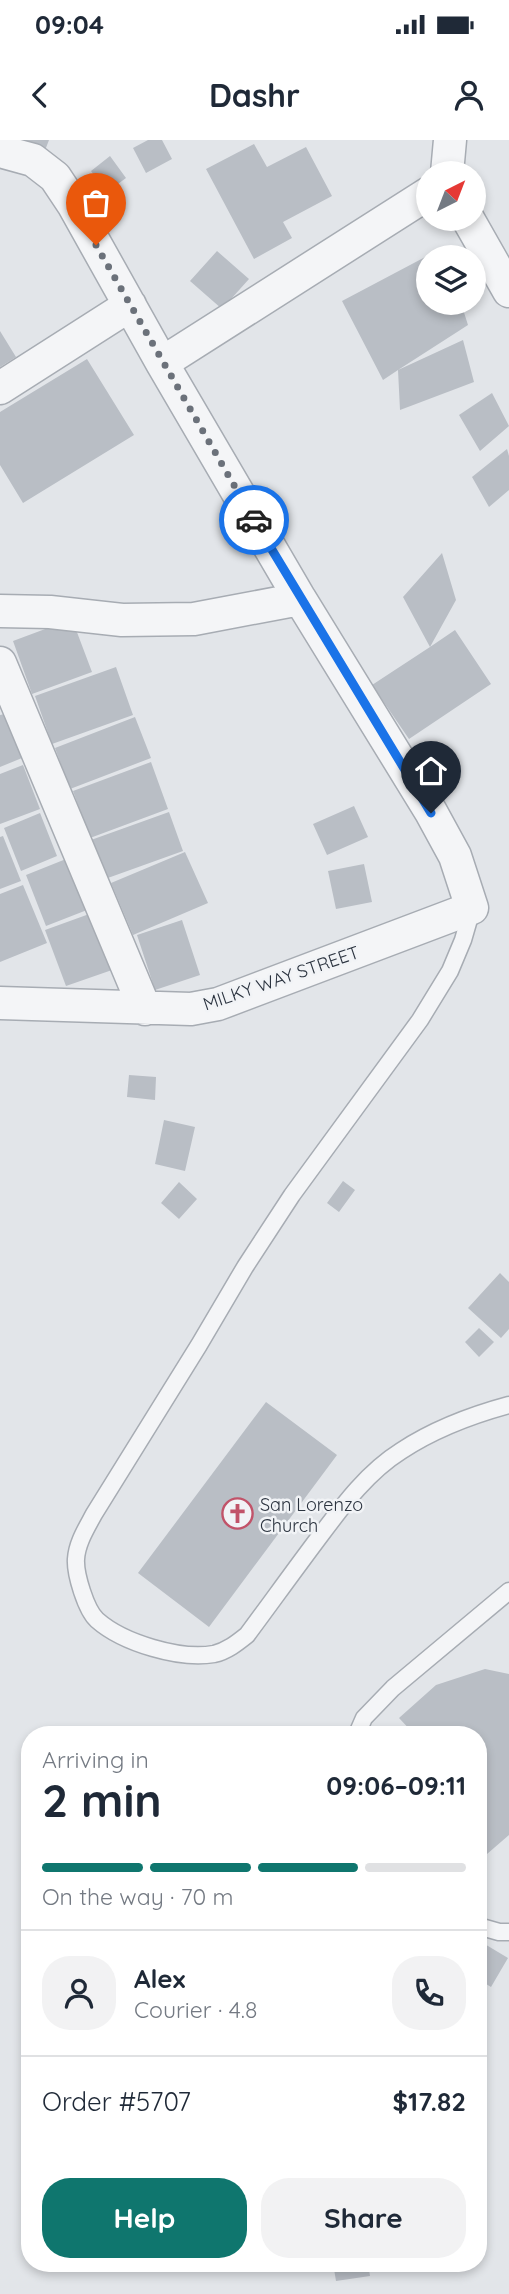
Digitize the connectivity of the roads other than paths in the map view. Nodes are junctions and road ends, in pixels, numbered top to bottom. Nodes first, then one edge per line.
1 (450, 140) edge
2 (0, 151) edge
3 (448, 161) edge
4 (416, 201) edge
5 (475, 231) edge
6 (509, 291) edge
7 (130, 305) junction
8 (162, 363) junction
9 (0, 388) edge
10 (300, 599) junction
11 (0, 611) edge
12 (0, 663) edge
13 (472, 908) junction
14 (0, 1003) edge
15 (145, 1009) junction
16 (509, 1405) edge
17 (509, 1591) edge
18 (360, 1726) edge
19 (487, 1929) edge
20 (509, 1931) edge

1 - 3 street
2 - 7 street
4 - 8 street
5 - 6 street
7 - 8 street
7 - 9 street
8 - 10 street
10 - 11 street
10 - 13 street
12 - 15 street
13 - 15 street, MILKY WAY STREET
13 - 16 lane
14 - 15 street, MILKY WAY STREET
17 - 18 lane
19 - 20 lane

